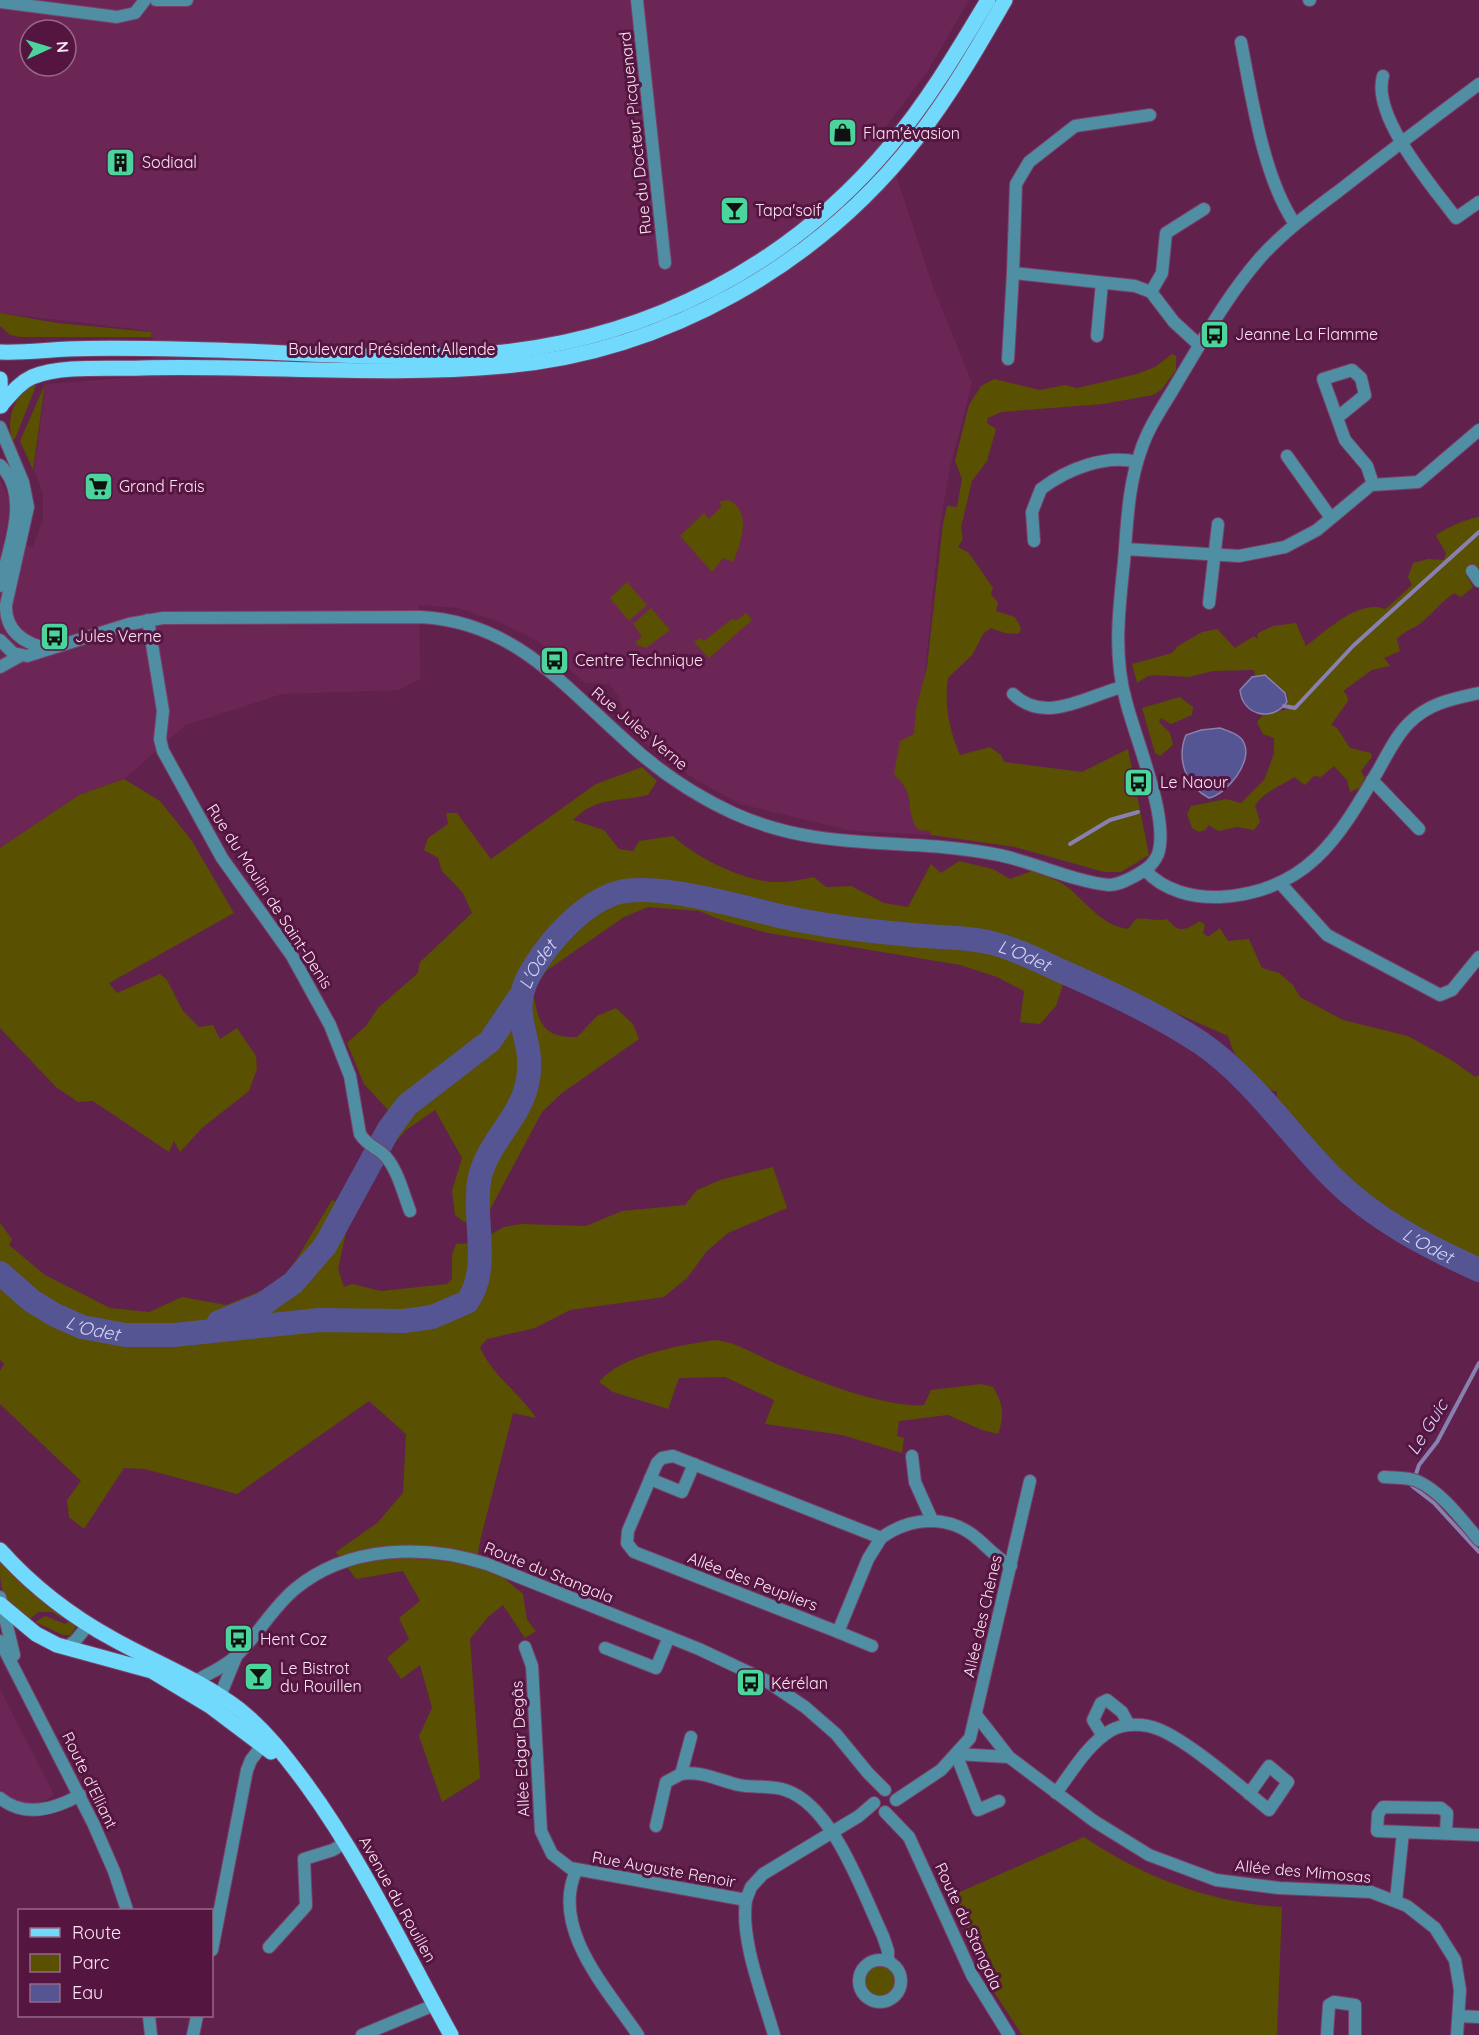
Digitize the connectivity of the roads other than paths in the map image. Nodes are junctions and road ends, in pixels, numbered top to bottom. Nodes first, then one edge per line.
1 (146, 0) edge
2 (156, 0) edge
3 (186, 0) edge
4 (637, 0) edge
5 (988, 0) edge
6 (1005, 0) edge
7 (3, 4) edge
8 (1241, 42) dead end
9 (1383, 76) dead end
10 (1479, 84) edge
11 (1150, 115) dead end
12 (1400, 142) junction
13 (1479, 202) edge
14 (1204, 209) dead end
15 (1295, 224) junction
16 (665, 263) dead end
17 (1013, 273) junction
18 (1102, 283) junction
19 (1151, 292) junction
20 (1098, 336) dead end
21 (1198, 344) junction
22 (0, 352) edge
23 (1008, 359) dead end
24 (0, 379) edge
25 (1, 407) edge
26 (1338, 417) dead end
27 (0, 427) edge
28 (1479, 430) edge
29 (1287, 456) dead end
30 (1137, 462) junction
31 (0, 465) edge
32 (1373, 484) junction
33 (1331, 518) junction
34 (1218, 524) dead end
35 (1034, 541) dead end
36 (1125, 549) junction
37 (14, 550) junction
38 (1214, 555) junction
39 (0, 586) edge
40 (1209, 603) dead end
41 (148, 620) junction
42 (0, 640) edge
43 (28, 642) junction
44 (49, 649) junction
45 (10, 655) edge
46 (0, 667) edge
47 (1122, 687) junction
48 (1479, 693) edge
49 (1013, 694) dead end
50 (1372, 780) junction
51 (1419, 829) dead end
52 (1145, 870) junction
53 (1280, 883) junction
54 (1479, 957) edge
55 (410, 1210) dead end
56 (912, 1456) dead end
57 (694, 1464) junction
58 (1384, 1477) dead end
59 (650, 1479) junction
60 (1030, 1481) dead end
61 (932, 1520) junction
62 (881, 1538) junction
63 (1479, 1540) edge
64 (0, 1550) edge
65 (1011, 1566) junction
66 (1, 1603) edge
67 (88, 1624) junction
68 (838, 1632) junction
69 (669, 1637) junction
70 (0, 1641) edge
71 (872, 1646) dead end
72 (525, 1647) dead end
73 (65, 1648) junction
74 (605, 1648) dead end
75 (236, 1656) junction
76 (16, 1668) junction
77 (152, 1671) junction
78 (196, 1681) junction
79 (220, 1696) junction
80 (977, 1716) junction
81 (1129, 1725) junction
82 (1103, 1736) junction
83 (691, 1737) dead end
84 (266, 1741) junction
85 (956, 1754) junction
86 (1009, 1757) junction
87 (868, 1773) junction
88 (681, 1774) junction
89 (1056, 1793) junction
90 (1249, 1794) dead end
91 (80, 1795) junction
92 (891, 1796) junction
93 (0, 1798) edge
94 (999, 1801) dead end
95 (879, 1807) junction
96 (656, 1826) dead end
97 (904, 1830) junction
98 (834, 1831) junction
99 (1403, 1832) junction
100 (1446, 1833) junction
101 (1479, 1835) edge
102 (346, 1842) junction
103 (576, 1871) junction
104 (746, 1900) junction
105 (1396, 1900) junction
106 (126, 1909) edge
107 (213, 1945) edge
108 (269, 1947) dead end
109 (888, 1961) dead end
110 (434, 2005) junction
111 (1459, 2016) junction
112 (149, 2017) edge
113 (197, 2017) edge
114 (1479, 2017) edge
115 (151, 2035) edge
116 (193, 2035) edge
117 (362, 2035) edge
118 (451, 2035) edge
119 (638, 2035) edge
120 (774, 2035) edge
121 (1009, 2035) edge
122 (1327, 2035) edge
123 (1355, 2035) edge
124 (1457, 2035) edge

1 - 7 street
2 - 3 street
4 - 16 street, Rue du Docteur Picquenard
5 - 22 main road, Boulevard Président Allende
6 - 25 main road, Boulevard Président Allende
8 - 15 street
9 - 12 street
10 - 12 street
11 - 17 street
12 - 13 street
12 - 15 street
14 - 19 street
15 - 21 street
17 - 18 street
17 - 23 street
18 - 19 street
18 - 20 street
19 - 21 street
21 - 30 street
24 - 25 main road
26 - 32 street
27 - 37 street
28 - 32 street
29 - 33 street
30 - 35 street
30 - 36 street
31 - 37 street
32 - 33 street
33 - 38 street
34 - 38 street
36 - 38 street
36 - 47 street
37 - 39 street
37 - 43 street
38 - 40 street
41 - 44 street, Rue Jules Verne
41 - 52 street, Rue Jules Verne
41 - 55 street, Rue du Moulin de Saint-Denis
42 - 45 street
43 - 44 street
43 - 45 street, Rue Jules Verne
44 - 45 street, Rue Jules Verne
45 - 46 street, Rue Jules Verne
47 - 49 street
47 - 52 street
48 - 50 street
50 - 51 street
50 - 53 street
52 - 53 street
53 - 54 street
56 - 61 street
57 - 59 street, Allée des Peupliers
57 - 59 street
57 - 62 street, Allée des Peupliers
58 - 63 street
59 - 68 street, Allée des Peupliers
60 - 65 street, Allée des Chênes
61 - 62 street
61 - 65 street
62 - 68 street
64 - 67 main road, Avenue du Rouillen
65 - 80 street, Allée des Chênes
66 - 73 main road, Avenue du Rouillen
66 - 76 street, Route d'Elliant
67 - 73 street
67 - 78 main road, Avenue du Rouillen
68 - 71 street
69 - 74 street
69 - 75 street, Route du Stangala
69 - 87 street, Route du Stangala
70 - 76 street, Route d'Elliant
72 - 103 street, Allée Edgar Degâs
73 - 77 main road, Avenue du Rouillen
75 - 78 street, Route du Stangala
75 - 79 street, Route du Stangala
76 - 91 street, Route d'Elliant
77 - 79 street, Avenue du Rouillen
77 - 84 main road, Avenue du Rouillen
78 - 79 main road, Avenue du Rouillen
79 - 84 main road, Avenue du Rouillen
80 - 85 street, Allée des Chênes
80 - 86 street, Allée des Mimosas
81 - 82 street
81 - 82 street
81 - 90 street
82 - 89 street
83 - 88 street
84 - 102 main road, Avenue du Rouillen
84 - 107 street
85 - 86 street
85 - 92 street
85 - 94 street
86 - 89 street, Allée des Mimosas
87 - 92 street, Route du Stangala
87 - 95 street, Route du Stangala
88 - 96 street
88 - 98 street
89 - 105 street, Allée des Mimosas
91 - 93 street
91 - 106 street, Route d'Elliant
92 - 95 street
92 - 95 street
92 - 97 street, Route du Stangala
95 - 97 street, Route du Stangala
95 - 98 street, Rue Auguste Renoir
97 - 121 street, Route du Stangala
98 - 104 street, Rue Auguste Renoir
98 - 109 street
99 - 100 street
99 - 100 street
99 - 105 street
100 - 101 street
102 - 108 street
102 - 110 main road, Avenue du Rouillen
103 - 104 street, Rue Auguste Renoir
103 - 119 street
104 - 120 street
105 - 111 street, Allée des Mimosas
110 - 117 street
110 - 118 main road, Avenue du Rouillen
111 - 114 street
111 - 124 street, Allée des Mimosas
112 - 115 street
113 - 116 street
122 - 123 street

